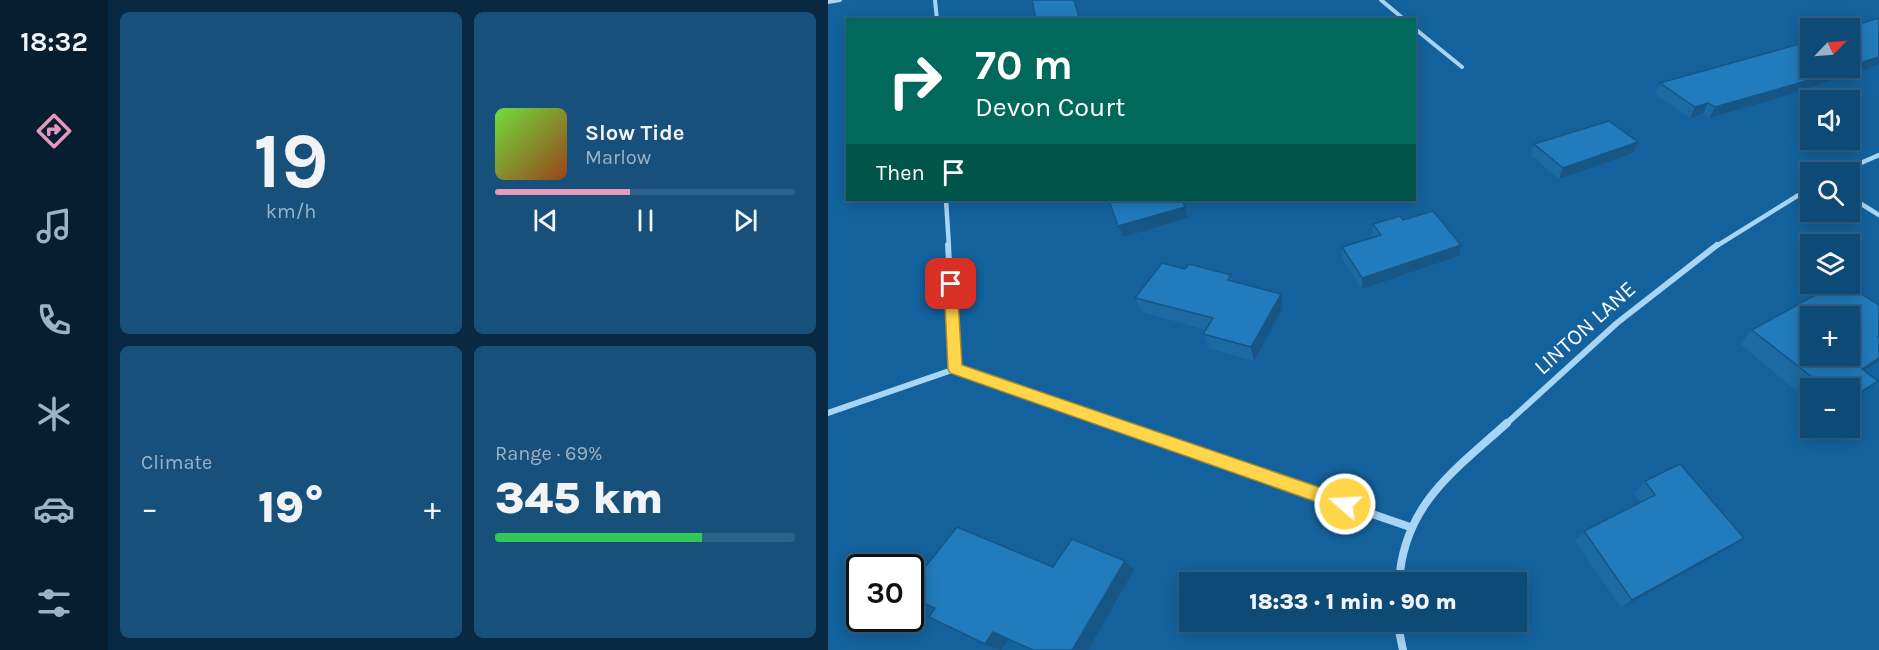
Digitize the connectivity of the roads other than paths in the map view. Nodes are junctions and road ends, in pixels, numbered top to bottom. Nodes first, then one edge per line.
1 (840, 0) edge
2 (936, 0) edge
3 (1381, 0) edge
4 (828, 2) edge
5 (937, 18) edge
6 (1403, 18) edge
7 (1416, 30) edge
8 (1462, 67) dead end
9 (1879, 155) edge
10 (1860, 163) edge
11 (1800, 193) edge
12 (946, 201) edge
13 (1860, 204) edge
14 (1879, 215) edge
15 (955, 369) junction
16 (828, 413) edge
17 (1410, 527) junction
18 (1399, 572) edge
19 (1399, 632) edge
20 (1403, 650) edge

1 - 4 street
2 - 5 street
3 - 6 street
7 - 8 street
9 - 10 street
11 - 17 street, LINTON LANE
12 - 15 street
13 - 14 street
15 - 16 street
15 - 17 street
17 - 18 street, LINTON LANE
19 - 20 street

